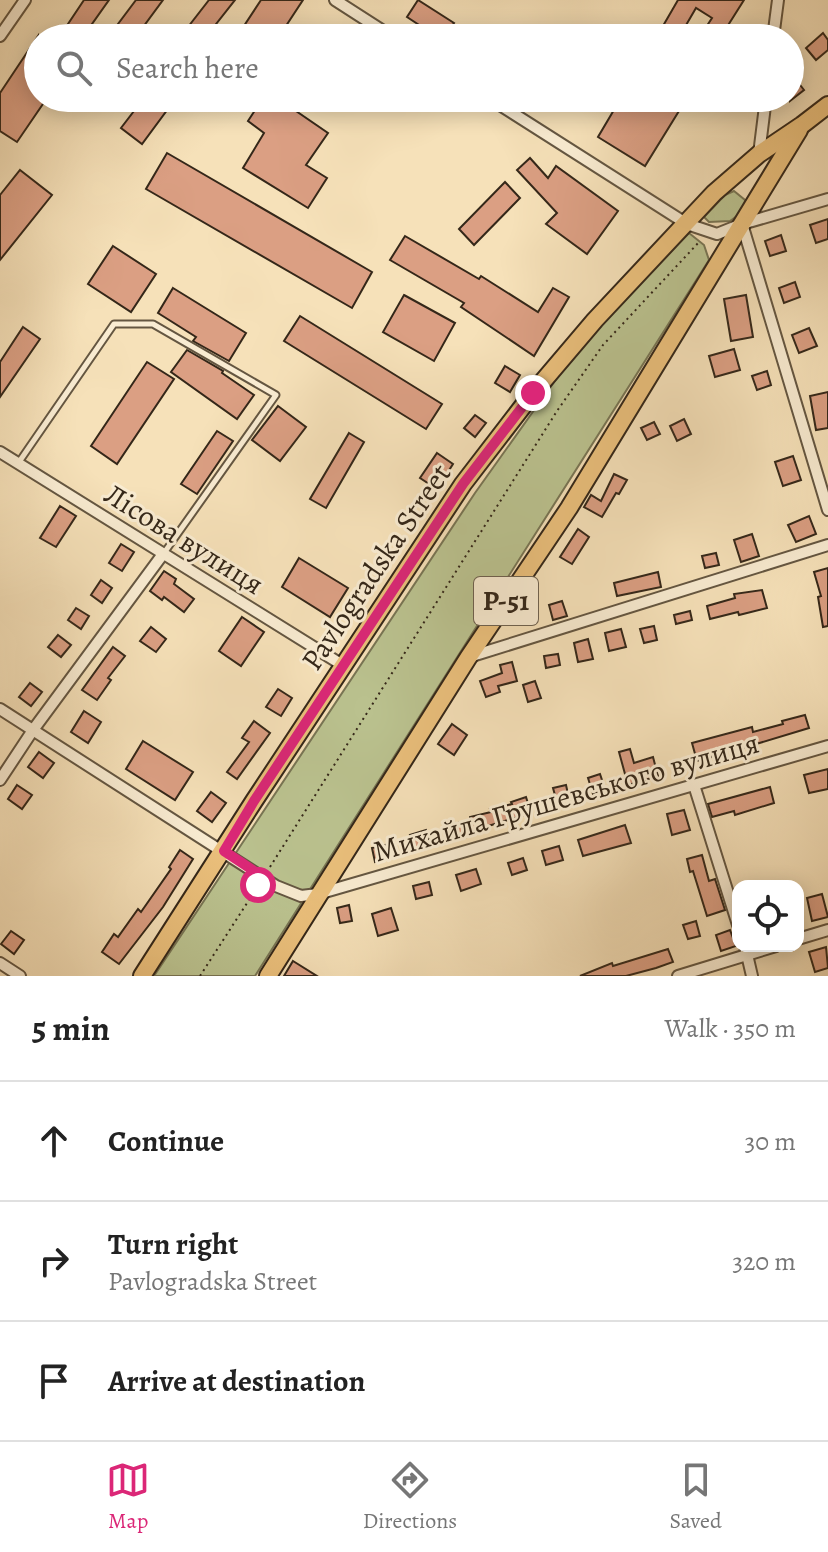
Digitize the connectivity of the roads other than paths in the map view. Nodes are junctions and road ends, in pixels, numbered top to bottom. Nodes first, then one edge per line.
1 (25, 0) edge
2 (335, 0) edge
3 (778, 0) edge
4 (372, 24) edge
5 (775, 24) edge
6 (0, 36) edge
7 (828, 105) edge
8 (511, 112) edge
9 (764, 112) edge
10 (802, 125) junction
11 (759, 154) junction
12 (828, 199) edge
13 (687, 224) junction
14 (742, 224) junction
15 (0, 452) edge
16 (18, 463) junction
17 (828, 510) edge
18 (828, 545) edge
19 (163, 554) junction
20 (468, 658) junction
21 (344, 666) junction
22 (0, 709) edge
23 (33, 730) junction
24 (828, 746) edge
25 (0, 780) edge
26 (694, 785) junction
27 (224, 851) junction
28 (318, 894) junction
29 (732, 906) edge
30 (828, 930) edge
31 (804, 937) edge
32 (741, 952) edge
33 (746, 952) edge
34 (0, 963) edge
35 (20, 976) edge
36 (142, 976) edge
37 (268, 976) edge
38 (678, 976) edge
39 (752, 976) edge

1 - 6 street
2 - 4 street
3 - 5 street
7 - 10 main road, Pavlogradska Street / Р-51
8 - 13 street
9 - 11 street
10 - 11 main road, Pavlogradska Street / Р-51
10 - 14 main road, Pavlogradska Street / Р-51
11 - 13 main road, Pavlogradska Street / Р-51
12 - 14 street
13 - 14 street
13 - 21 main road, Pavlogradska Street / Р-51
14 - 17 street
14 - 20 main road, Pavlogradska Street / Р-51
15 - 16 street, Лісова вулиця
16 - 19 street, Лісова вулиця
16 - 19 lane
18 - 20 street
19 - 21 street, Лісова вулиця
19 - 23 street
20 - 28 main road, Pavlogradska Street / Р-51
21 - 27 main road, Pavlogradska Street / Р-51
22 - 23 street
23 - 25 street
23 - 27 street
24 - 26 street, Михайла Грушевського вулиця
26 - 28 street, Михайла Грушевського вулиця
26 - 29 street
27 - 28 street
27 - 36 main road, Pavlogradska Street / Р-51
28 - 37 main road, Pavlogradska Street / Р-51
30 - 31 street
32 - 38 street
33 - 39 street
34 - 35 street

